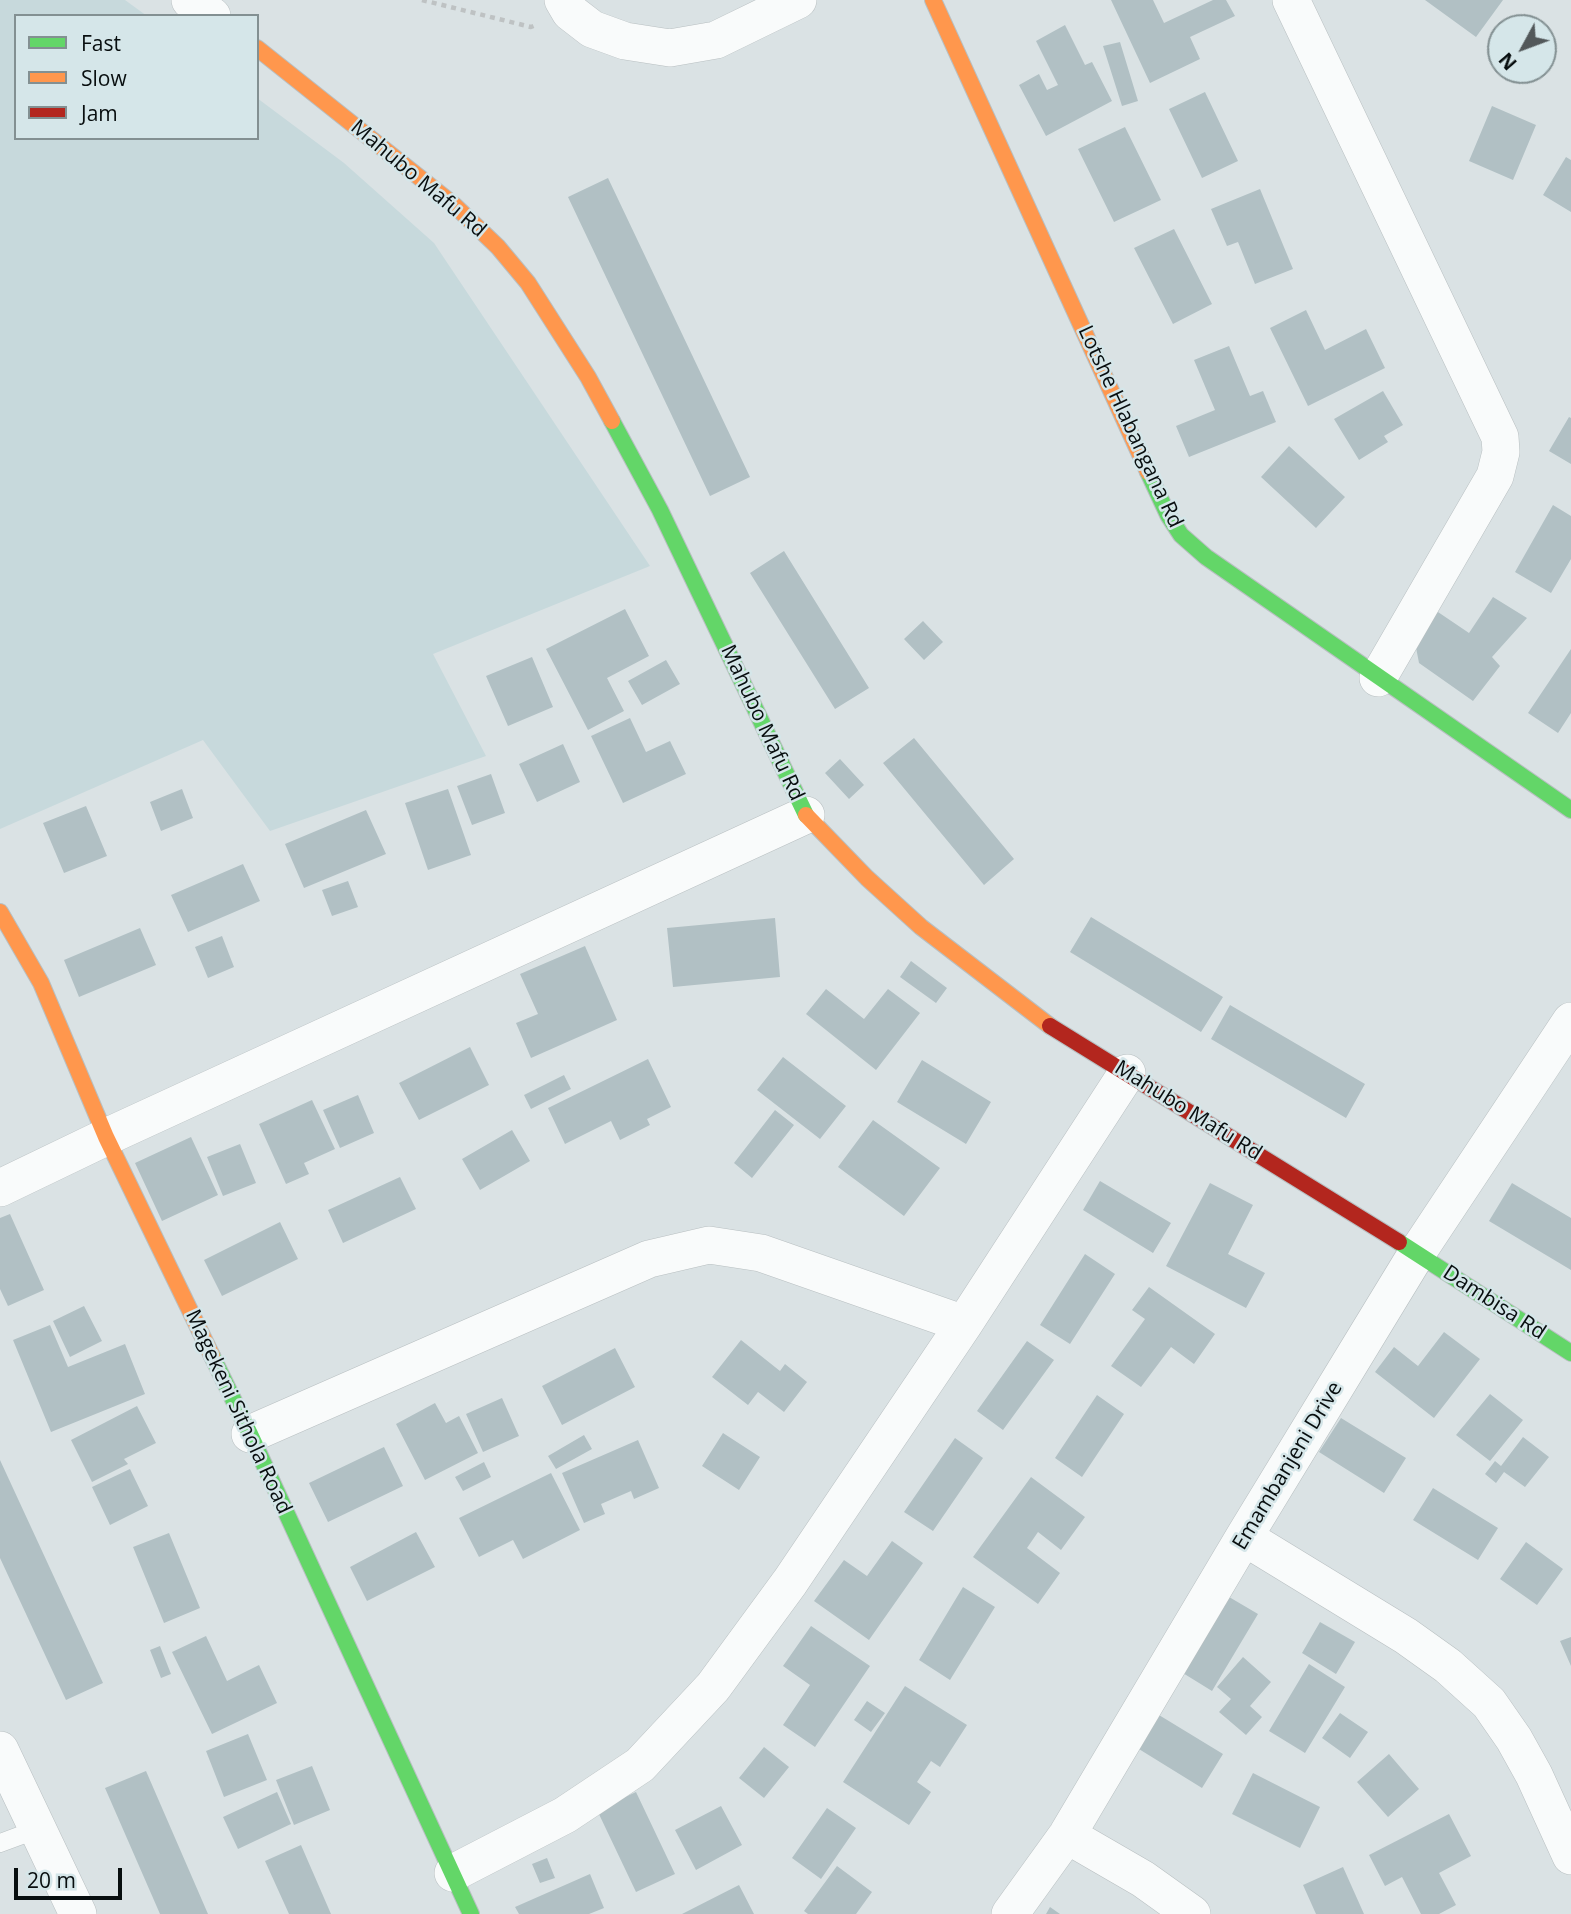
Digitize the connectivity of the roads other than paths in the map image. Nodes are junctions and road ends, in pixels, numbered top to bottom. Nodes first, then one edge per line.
1 (190, 0) edge
2 (798, 0) edge
3 (933, 0) edge
4 (1291, 0) edge
5 (566, 6) edge
6 (209, 14) edge
7 (259, 50) edge
8 (1378, 678) junction
9 (1571, 810) edge
10 (806, 815) junction
11 (0, 912) edge
12 (1571, 1021) edge
13 (1127, 1073) junction
14 (106, 1137) junction
15 (0, 1188) edge
16 (1417, 1254) junction
17 (964, 1324) junction
18 (1571, 1353) edge
19 (250, 1434) junction
20 (1244, 1537) junction
21 (0, 1750) edge
22 (38, 1829) junction
23 (1067, 1835) junction
24 (0, 1843) edge
25 (1571, 1856) edge
26 (453, 1873) junction
27 (78, 1914) edge
28 (471, 1914) edge
29 (1010, 1914) edge
30 (1192, 1914) edge

1 - 6 street
2 - 5 street
3 - 8 street, Lotshe Hlabangana Rd
4 - 8 street
7 - 10 street, Mahubo Mafu Rd
8 - 9 street, Lotshe Hlabangana Rd
10 - 13 street, Mahubo Mafu Rd
10 - 14 street
11 - 14 street, Magekeni Sithola Road
12 - 16 street, Emambanjeni Drive
13 - 16 street, Mahubo Mafu Rd
13 - 17 street
14 - 15 street
14 - 19 street, Magekeni Sithola Road
16 - 18 street, Dambisa Rd
16 - 20 street, Emambanjeni Drive
17 - 19 street
17 - 26 street
19 - 26 street, Magekeni Sithola Road
20 - 23 street, Emambanjeni Drive
20 - 25 street
21 - 22 street
22 - 24 lane
22 - 27 street
23 - 29 street, Emambanjeni Drive
23 - 30 street
26 - 28 street, Magekeni Sithola Road

